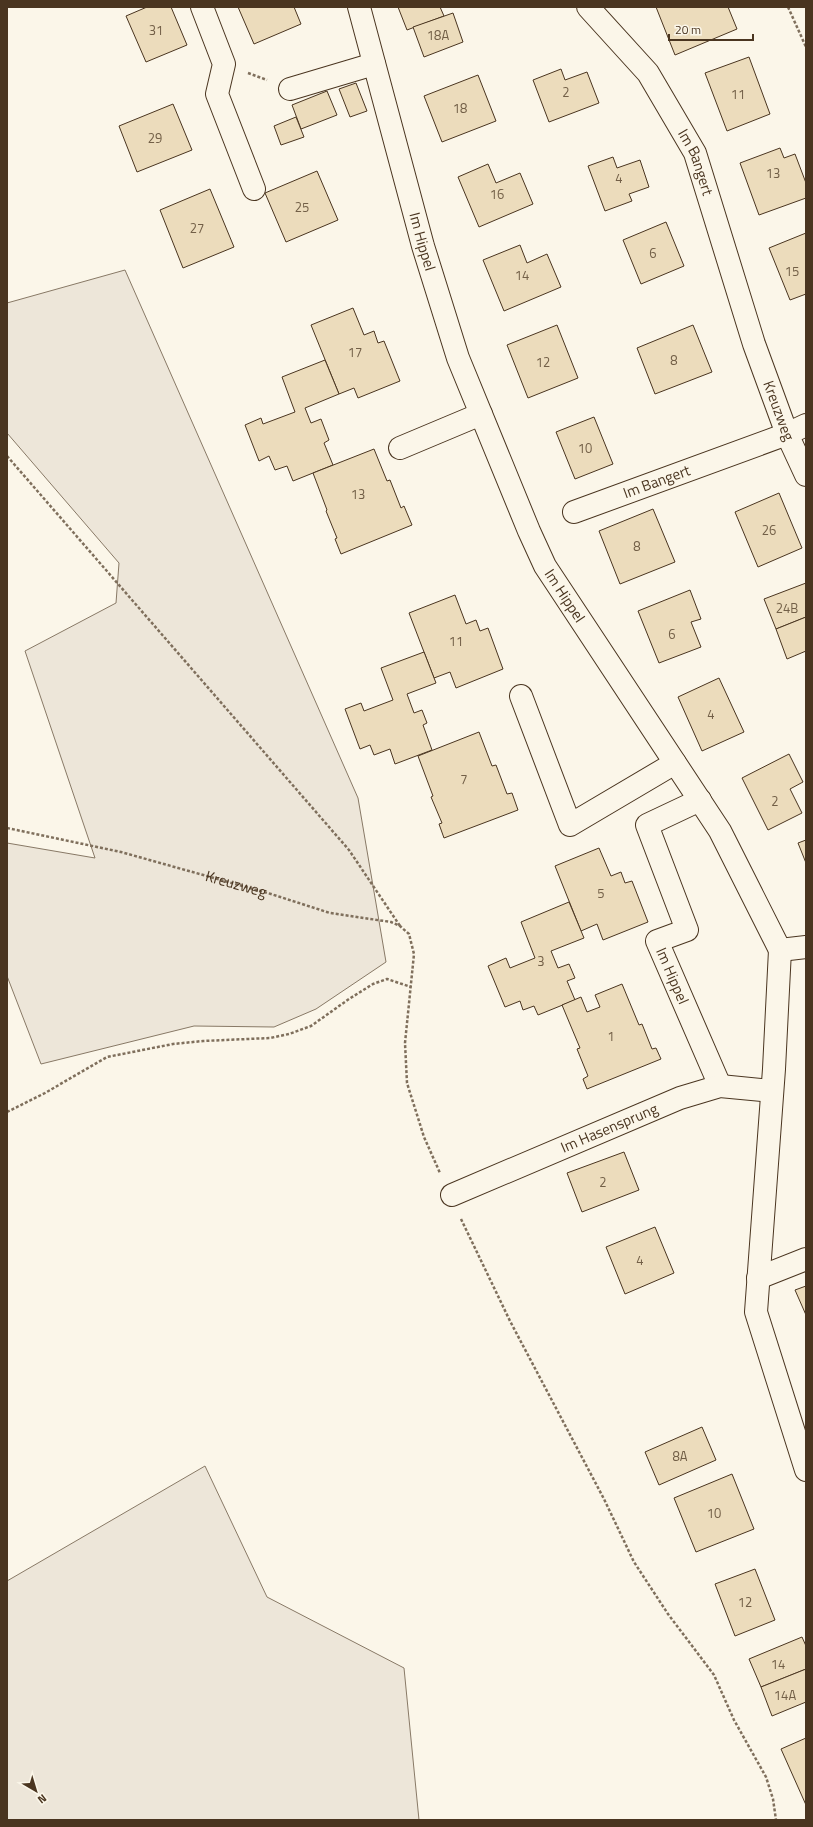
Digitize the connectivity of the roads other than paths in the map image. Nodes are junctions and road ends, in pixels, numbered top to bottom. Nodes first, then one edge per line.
1 (202, 7) edge
2 (359, 7) edge
3 (588, 7) edge
4 (374, 64) junction
5 (290, 89) road end
6 (254, 189) dead end
7 (754, 344) joint
8 (481, 414) junction
9 (796, 429) edge
10 (400, 448) dead end
11 (806, 475) edge
12 (574, 512) dead end
13 (521, 696) dead end
14 (675, 763) junction
15 (700, 800) junction
16 (806, 947) edge
17 (780, 950) junction
18 (720, 1086) junction
19 (772, 1091) junction
20 (452, 1195) road end
21 (806, 1259) edge
22 (758, 1278) junction
23 (806, 1470) edge

1 - 6 street
2 - 4 street, Im Hippel
3 - 7 street, Im Bangert
4 - 5 street
4 - 8 street, Im Hippel
7 - 9 street, Kreuzweg
8 - 10 street
8 - 14 street, Im Hippel
9 - 11 street, Kreuzweg
9 - 12 street, Im Bangert
13 - 14 street
14 - 15 street, Im Hippel
15 - 17 street, Im Hippel
15 - 18 street, Im Hippel
16 - 17 street
17 - 19 street
18 - 19 street, Im Hasensprung
18 - 20 street, Im Hasensprung
19 - 22 street
21 - 22 street
22 - 23 street

